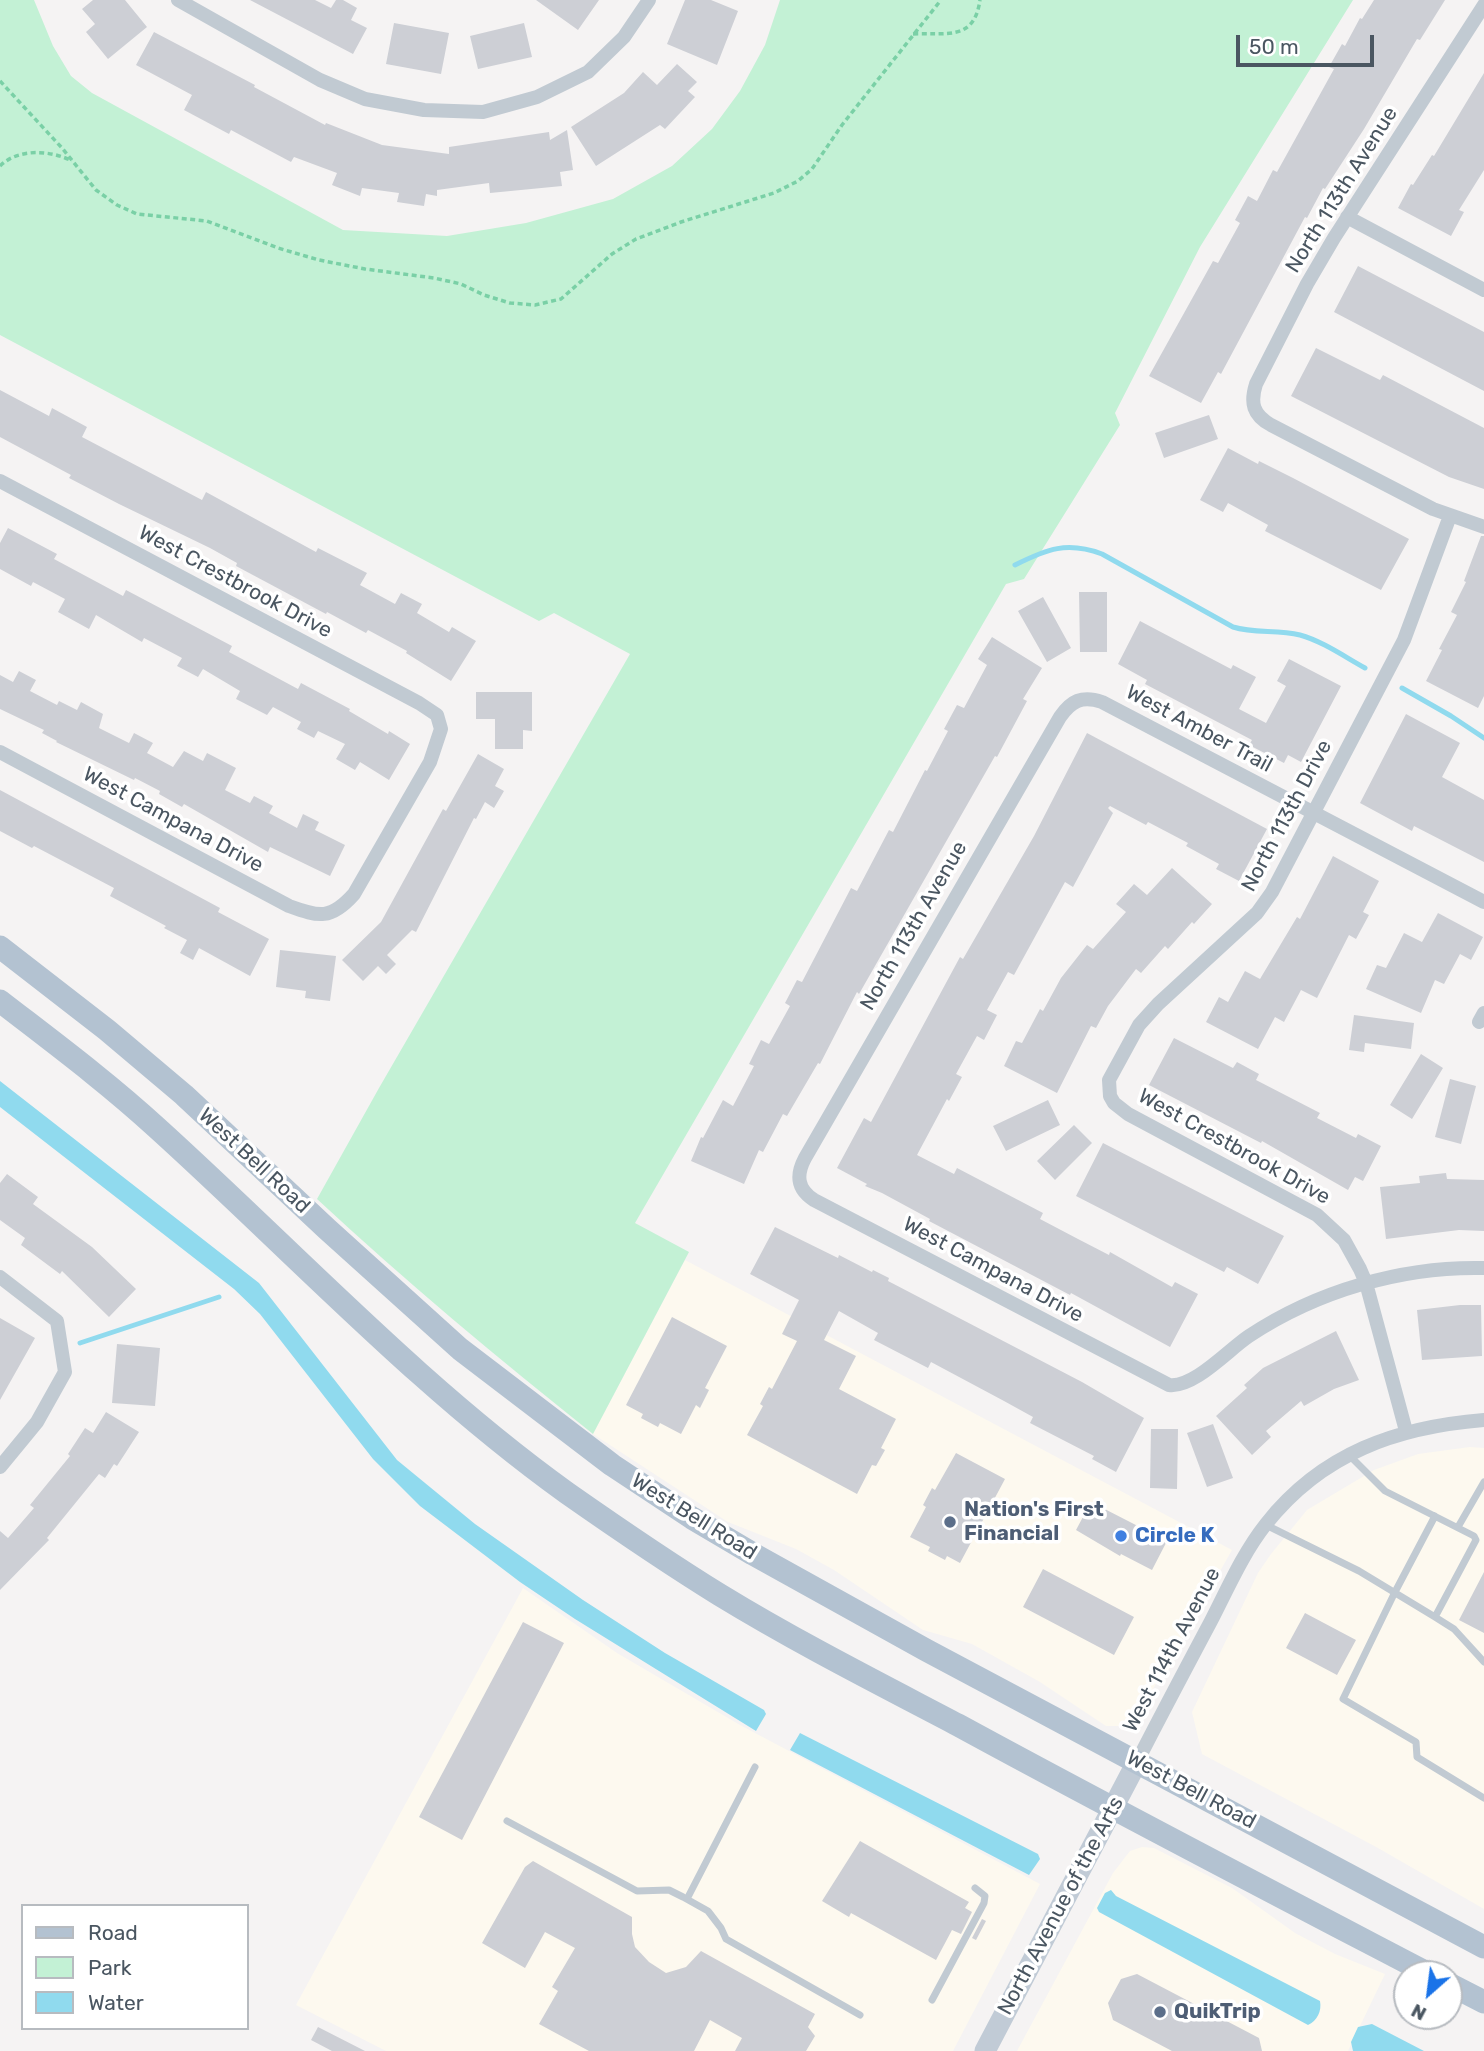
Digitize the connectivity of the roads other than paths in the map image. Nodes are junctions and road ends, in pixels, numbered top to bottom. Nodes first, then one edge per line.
1 (178, 0) edge
2 (649, 0) edge
3 (1484, 5) edge
4 (1347, 217) junction
5 (1484, 290) edge
6 (0, 481) edge
7 (1450, 516) junction
8 (1484, 527) edge
9 (1078, 699) joint
10 (0, 752) edge
11 (1314, 813) junction
12 (1484, 902) edge
13 (328, 914) joint
14 (0, 947) edge
15 (0, 1001) edge
16 (1110, 1096) joint
17 (799, 1181) joint
18 (1484, 1268) edge
19 (0, 1277) edge
20 (1366, 1283) junction
21 (1484, 1420) edge
22 (1406, 1431) junction
23 (1348, 1455) junction
24 (0, 1466) edge
25 (1484, 1482) edge
26 (1435, 1516) junction
27 (1266, 1524) junction
28 (1458, 1527) junction
29 (1395, 1592) junction
30 (1435, 1617) junction
31 (1484, 1662) edge
32 (1137, 1762) junction
33 (755, 1767) dead end
34 (1484, 1798) edge
35 (1112, 1808) junction
36 (507, 1821) dead end
37 (975, 1888) dead end
38 (687, 1899) junction
39 (1484, 1947) edge
40 (1402, 1960) edge
41 (1463, 1991) edge
42 (932, 2000) dead end
43 (1484, 2002) edge
44 (860, 2015) dead end
45 (985, 2051) edge

1 - 2 street
3 - 4 street, North 113th Avenue
4 - 5 street
4 - 7 street, North 113th Avenue
6 - 13 street, West Crestbrook Drive
7 - 8 street
7 - 11 street, North 113th Drive
9 - 11 street, West Amber Trail
9 - 17 street, North 113th Avenue
10 - 13 street, West Campana Drive
11 - 12 street, West Amber Trail
11 - 16 street, North 113th Drive
14 - 32 main road, West Bell Road
15 - 35 main road, West Bell Road
16 - 20 street, West Crestbrook Drive
17 - 20 street, West Campana Drive
18 - 20 street
19 - 24 street
20 - 22 street, West Crestbrook Drive
21 - 22 street, West 114th Avenue
22 - 23 street, West 114th Avenue
23 - 26 lane
23 - 27 street, West 114th Avenue
25 - 28 lane
26 - 28 lane
26 - 29 lane
27 - 29 lane
27 - 32 street, West 114th Avenue
28 - 30 lane
29 - 30 lane
29 - 34 lane
30 - 31 lane
32 - 35 street, North Avenue of the Arts
32 - 39 main road, West Bell Road
33 - 38 lane
35 - 40 main road, West Bell Road
35 - 45 street, North Avenue of the Arts
36 - 38 lane
37 - 42 lane
38 - 44 lane
41 - 43 main road

